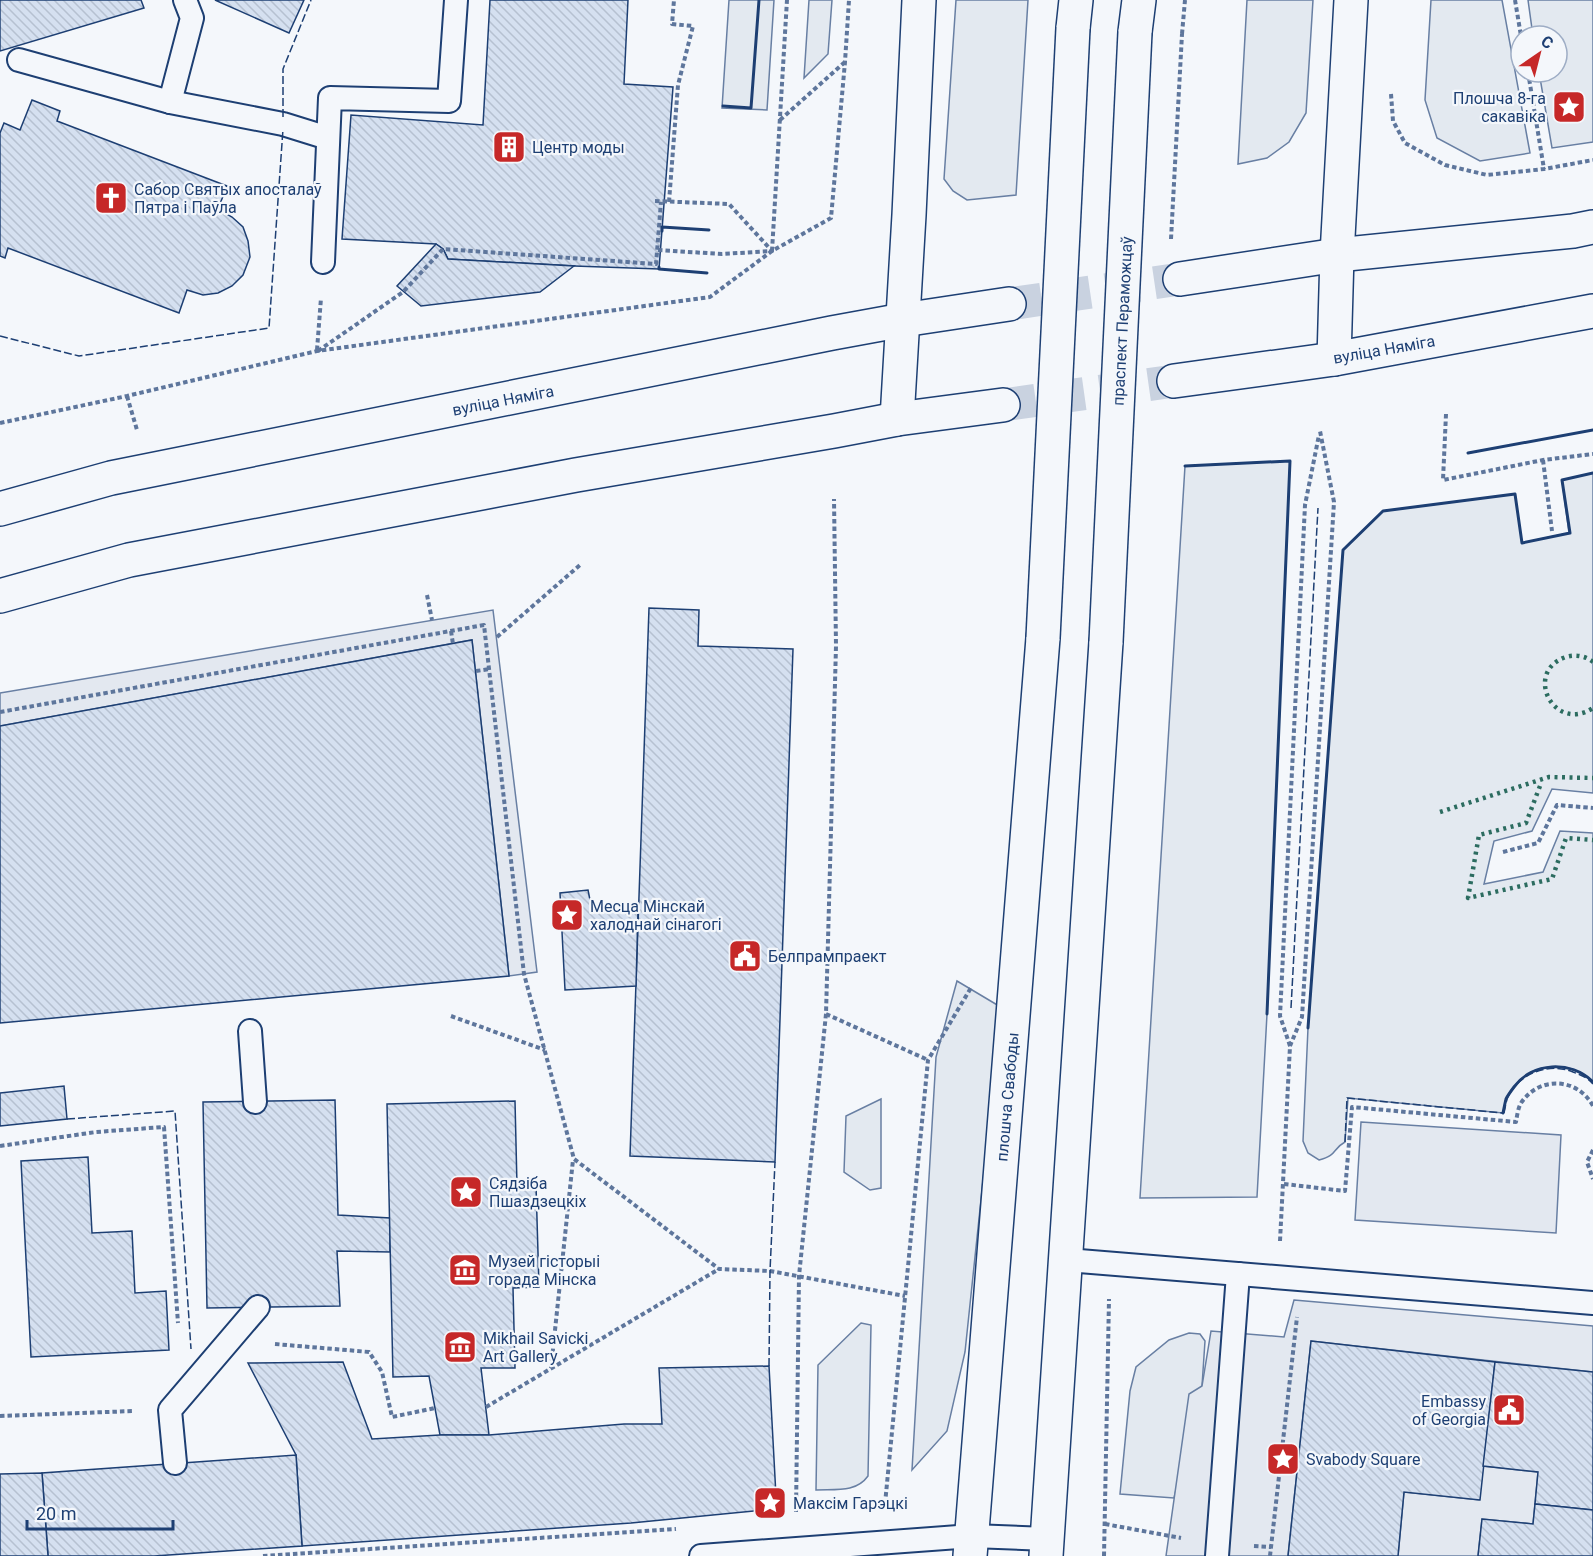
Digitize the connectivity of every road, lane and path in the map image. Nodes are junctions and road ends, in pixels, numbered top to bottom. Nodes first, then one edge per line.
1 (185, 0) edge
2 (456, 0) edge
3 (674, 0) edge
4 (787, 0) edge
5 (848, 0) edge
6 (919, 0) edge
7 (1185, 0) edge
8 (1351, 0) edge
9 (1515, 0) edge
10 (1074, 14) edge
11 (1137, 16) edge
12 (1519, 24) edge
13 (1182, 34) dead end
14 (19, 60) dead end
15 (845, 62) junction
16 (1529, 84) edge
17 (1391, 91) dead end
18 (170, 102) junction
19 (780, 121) junction
20 (328, 138) junction
21 (1593, 160) edge
22 (1544, 169) junction
23 (655, 201) dead end
24 (661, 202) junction
25 (669, 202) junction
26 (1593, 227) edge
27 (657, 250) junction
28 (772, 251) junction
29 (1337, 255) junction
30 (323, 262) joint
31 (1180, 279) tunnel mouth
32 (1009, 304) tunnel mouth
33 (1593, 311) edge
34 (903, 320) junction
35 (317, 351) junction
36 (1334, 359) junction
37 (1174, 381) tunnel mouth
38 (1003, 405) tunnel mouth
39 (1446, 414) dead end
40 (897, 419) junction
41 (0, 423) edge
42 (1593, 454) edge
43 (1543, 460) junction
44 (834, 499) dead end
45 (0, 509) edge
46 (1552, 531) dead end
47 (580, 565) dead end
48 (427, 595) dead end
49 (0, 596) edge
50 (432, 620) dead end
51 (451, 631) junction
52 (497, 638) dead end
53 (453, 644) dead end
54 (490, 669) junction
55 (476, 670) dead end
56 (0, 712) edge
57 (1593, 808) edge
58 (1503, 852) dead end
59 (976, 979) dead end
60 (826, 1014) junction
61 (451, 1016) dead end
62 (250, 1031) dead end
63 (1290, 1046) junction
64 (545, 1050) junction
65 (928, 1060) junction
66 (255, 1101) dead end
67 (1593, 1106) edge
68 (0, 1146) edge
69 (1593, 1150) edge
70 (573, 1159) junction
71 (1593, 1179) edge
72 (1284, 1184) junction
73 (1067, 1260) junction
74 (1110, 1263) junction
75 (719, 1269) junction
76 (1238, 1274) junction
77 (799, 1276) junction
78 (1278, 1278) junction
79 (905, 1296) junction
80 (1593, 1304) edge
81 (258, 1307) dead end
82 (178, 1323) dead end
83 (264, 1343) dead end
84 (551, 1368) junction
85 (486, 1407) dead end
86 (435, 1408) dead end
87 (170, 1410) junction
88 (0, 1416) edge
89 (175, 1463) dead end
90 (885, 1504) junction
91 (876, 1510) dead end
92 (796, 1521) dead end
93 (1105, 1524) junction
94 (678, 1529) dead end
95 (1183, 1538) dead end
96 (881, 1543) junction
97 (971, 1546) edge
98 (1047, 1547) edge
99 (263, 1556) edge
100 (701, 1556) edge
101 (1104, 1556) edge
102 (1217, 1556) edge
103 (1270, 1556) edge

1 - 18 lane
2 - 20 lane
3 - 25 path
4 - 19 path
5 - 15 path
6 - 34 main road
7 - 13 path
8 - 29 main road
9 - 12 path
10 - 97 main road, плошча Свабоды, bridge
11 - 73 main road, праспект Пераможцаў, bridge
14 - 18 lane
15 - 19 path
15 - 28 path
16 - 22 path
17 - 22 path
18 - 20 lane
19 - 28 path
20 - 30 lane
21 - 22 path
23 - 24 path
24 - 25 path
24 - 27 path
25 - 28 path
26 - 29 main road
27 - 28 path
27 - 35 path
28 - 35 path
29 - 31 main road
29 - 36 main road
30 - 35 path
32 - 34 main road, вуліца Няміга
33 - 36 main road, вуліца Няміга
34 - 40 main road
34 - 45 main road, вуліца Няміга
35 - 41 path
36 - 37 main road, вуліца Няміга
38 - 40 main road
39 - 43 path
40 - 49 main road
42 - 43 path
43 - 46 path
44 - 60 path
47 - 52 path
48 - 50 path
51 - 53 path
51 - 54 path
51 - 56 path
54 - 55 path
54 - 64 path
57 - 58 path
59 - 65 path
60 - 65 path
60 - 77 path
61 - 64 path
62 - 66 lane
63 - 63 path
63 - 72 path
64 - 70 path
65 - 79 path
67 - 72 path
68 - 82 path
69 - 71 path
70 - 75 path
70 - 84 path
72 - 78 path
73 - 74 lane
73 - 98 main road
74 - 76 lane
74 - 93 path
75 - 77 path
75 - 84 path
76 - 78 lane
76 - 102 lane
77 - 79 path
77 - 92 path
78 - 80 lane
78 - 103 path
79 - 90 path
81 - 87 lane
83 - 86 path
84 - 85 path
87 - 88 path
87 - 89 lane
90 - 91 path
90 - 96 path
93 - 95 path
93 - 101 path
94 - 99 path
96 - 97 lane
96 - 100 lane
97 - 98 lane

